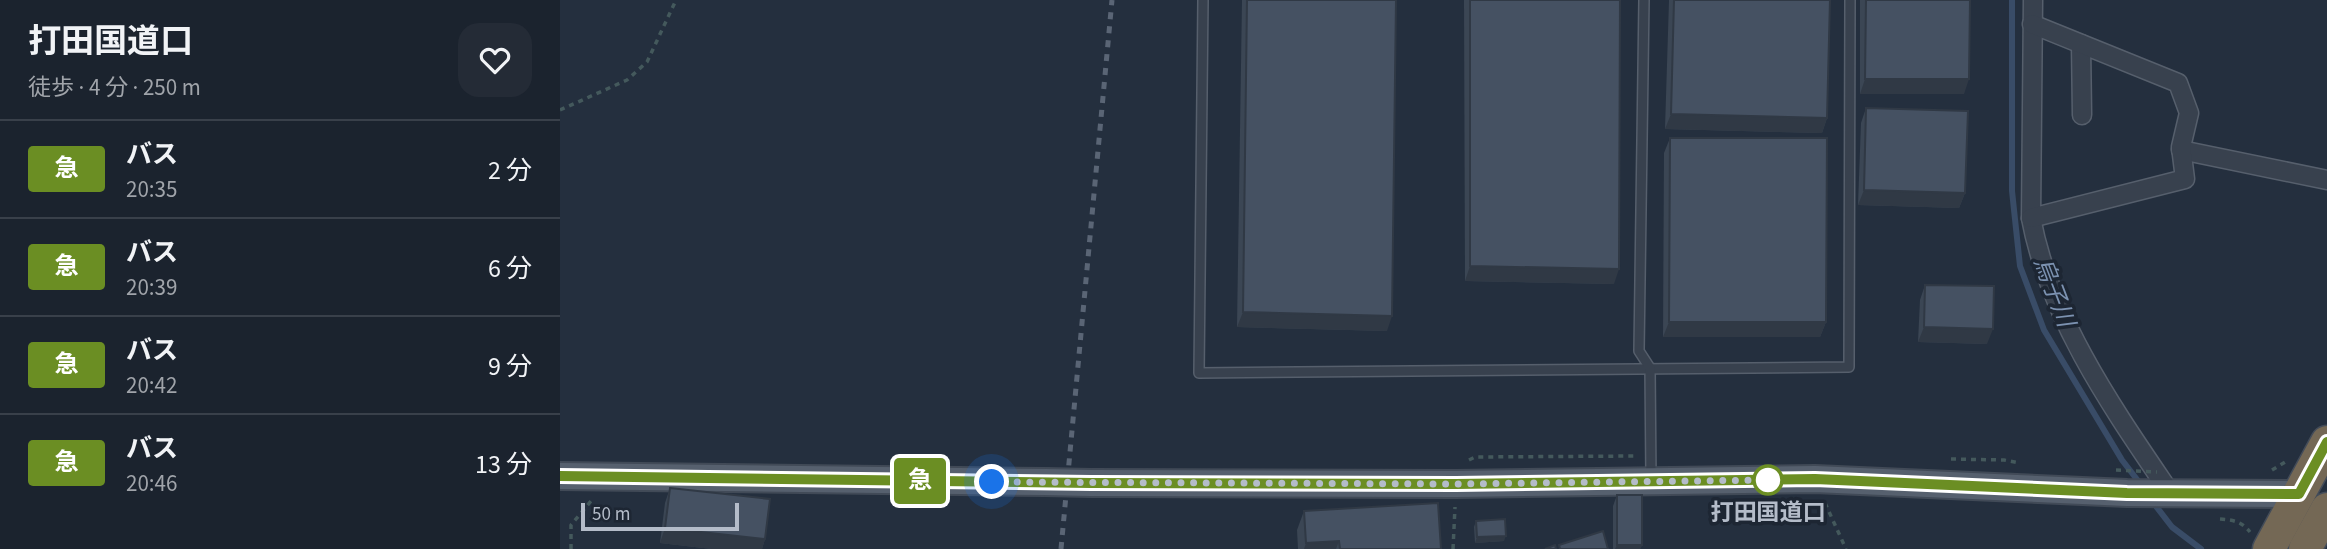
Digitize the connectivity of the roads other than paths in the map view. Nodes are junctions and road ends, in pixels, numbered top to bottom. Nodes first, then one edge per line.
1 (1203, 0) edge
2 (1644, 0) edge
3 (1850, 0) edge
4 (2032, 0) edge
5 (2032, 24) junction
6 (2081, 44) junction
7 (2082, 115) dead end
8 (2181, 150) junction
9 (2327, 180) edge
10 (2031, 218) junction
11 (1650, 368) junction
12 (2327, 442) edge
13 (560, 476) edge
14 (1651, 481) junction
15 (2171, 494) junction
16 (2313, 494) edge
17 (2327, 509) edge
18 (2259, 545) edge
19 (2305, 549) edge

1 - 11 lane
2 - 11 lane
3 - 11 lane
4 - 5 street
5 - 6 street
5 - 10 street
6 - 7 street
6 - 8 street
8 - 9 street
8 - 10 street
10 - 15 street
11 - 14 lane
12 - 16 highway
13 - 14 main road, bridge
14 - 15 main road
15 - 16 main road
16 - 18 highway
17 - 19 highway

